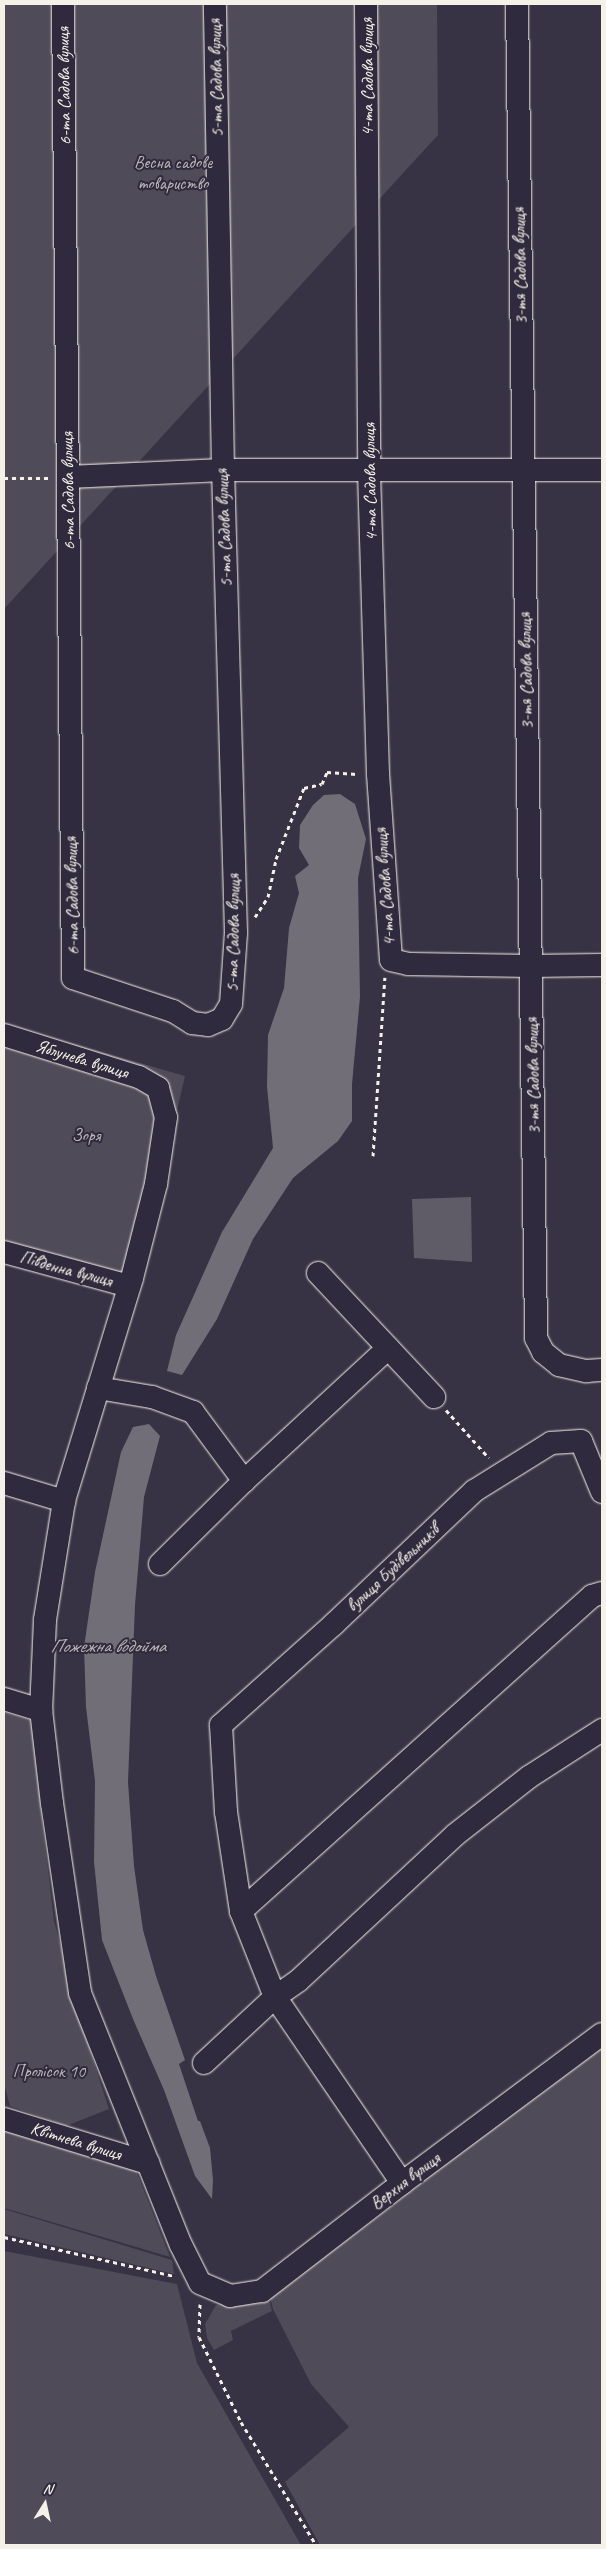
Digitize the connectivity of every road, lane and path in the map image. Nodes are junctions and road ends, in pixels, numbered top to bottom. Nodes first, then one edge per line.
1 (63, 4) edge
2 (215, 4) edge
3 (366, 4) edge
4 (517, 4) edge
5 (523, 469) junction
6 (223, 470) junction
7 (602, 470) edge
8 (369, 471) junction
9 (68, 477) junction
10 (4, 478) edge
11 (378, 774) junction
12 (236, 933) junction
13 (391, 960) junction
14 (602, 965) edge
15 (531, 966) junction
16 (192, 1023) joint
17 (4, 1035) edge
18 (373, 1156) dead end
19 (4, 1252) edge
20 (318, 1273) dead end
21 (129, 1286) junction
22 (388, 1348) junction
23 (602, 1370) edge
24 (98, 1388) junction
25 (434, 1397) joint
26 (503, 1473) junction
27 (244, 1481) junction
28 (4, 1483) edge
29 (602, 1492) edge
30 (64, 1500) junction
31 (160, 1564) dead end
32 (602, 1593) edge
33 (4, 1699) edge
34 (41, 1710) junction
35 (602, 1730) edge
36 (241, 1912) junction
37 (275, 1997) junction
38 (602, 2034) edge
39 (204, 2063) dead end
40 (4, 2118) edge
41 (148, 2163) junction
42 (402, 2183) junction
43 (4, 2237) edge
44 (200, 2283) junction
45 (316, 2545) edge

1 - 9 street, 6-та Садова вулиця
2 - 6 street, 5-та Садова вулиця
3 - 8 street, 4-та Садова вулиця
4 - 5 street, 3-тя Садова вулиця
5 - 7 street
5 - 8 street
5 - 15 street, 3-тя Садова вулиця
6 - 8 street
6 - 9 street
6 - 12 street, 5-та Садова вулиця
8 - 11 street, 4-та Садова вулиця
9 - 10 path
9 - 16 street, 6-та Садова вулиця
11 - 12 path
11 - 13 street, 4-та Садова вулиця
12 - 16 street, 5-та Садова вулиця
13 - 15 street
13 - 18 path
14 - 15 street
15 - 23 street, 3-тя Садова вулиця
17 - 21 street, Яблунева вулиця
19 - 21 street, Південна вулиця
20 - 22 street
21 - 24 street
22 - 25 street
22 - 27 street
24 - 27 street
24 - 30 street
25 - 26 path
26 - 29 street, вулиця Будівельників
26 - 36 street, вулиця Будівельників
27 - 31 street
28 - 30 street
30 - 34 street
32 - 36 street
33 - 34 street
34 - 41 street
35 - 37 street
36 - 37 street
37 - 39 street
37 - 42 street
38 - 42 street, Верхня вулиця
40 - 41 street, Квітнева вулиця
41 - 44 street
42 - 44 street, Верхня вулиця
43 - 44 path
44 - 45 path

